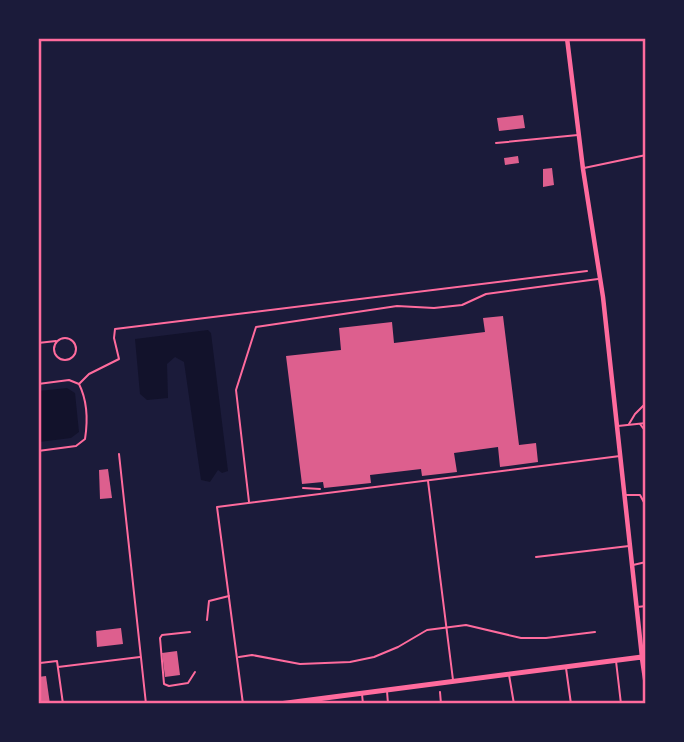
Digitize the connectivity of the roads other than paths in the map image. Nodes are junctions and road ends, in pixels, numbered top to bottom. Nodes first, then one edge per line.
1 (567, 38) edge
2 (579, 135) junction
3 (496, 143) dead end
4 (646, 155) edge
5 (583, 169) junction
6 (600, 279) junction
7 (57, 340) junction
8 (38, 343) edge
9 (646, 403) edge
10 (646, 423) edge
11 (640, 424) junction
12 (629, 425) junction
13 (617, 426) junction
14 (646, 432) edge
15 (119, 454) dead end
16 (620, 456) junction
17 (428, 480) junction
18 (646, 492) edge
19 (624, 495) junction
20 (640, 495) junction
21 (249, 503) junction
22 (646, 506) edge
23 (630, 546) junction
24 (536, 557) dead end
25 (646, 562) edge
26 (632, 565) junction
27 (230, 596) junction
28 (646, 606) edge
29 (636, 607) junction
30 (207, 620) dead end
31 (446, 628) junction
32 (190, 632) dead end
33 (595, 632) dead end
34 (142, 657) junction
35 (238, 657) junction
36 (642, 657) junction
37 (616, 660) junction
38 (40, 663) dead end
39 (58, 667) junction
40 (566, 667) junction
41 (195, 672) dead end
42 (509, 674) junction
43 (453, 681) junction
44 (645, 682) edge
45 (387, 690) junction
46 (362, 693) junction
47 (316, 701) edge
48 (289, 703) edge
49 (571, 703) edge
50 (63, 704) edge
51 (146, 704) edge
52 (243, 704) edge
53 (279, 704) edge
54 (363, 704) edge
55 (388, 704) edge
56 (514, 704) edge
57 (564, 704) edge
58 (621, 704) edge

1 - 2 street
2 - 3 lane
2 - 5 street
4 - 5 lane
5 - 6 street
6 - 13 street
6 - 21 lane
7 - 7 lane
7 - 8 lane
9 - 12 lane
10 - 11 lane
11 - 12 lane
11 - 14 lane
12 - 13 lane
13 - 16 street
15 - 34 lane
16 - 17 lane
16 - 19 street
17 - 21 lane
17 - 31 lane
18 - 20 lane
19 - 20 lane
19 - 23 street
20 - 22 lane
21 - 27 lane
23 - 24 lane
23 - 26 street
25 - 26 lane
26 - 29 street
27 - 30 lane
27 - 35 lane
28 - 29 lane
29 - 36 street
31 - 33 lane
31 - 35 lane
31 - 43 lane
32 - 41 lane
34 - 39 lane
34 - 51 lane
35 - 52 lane
36 - 37 street
36 - 44 street
37 - 40 street
37 - 58 lane
38 - 39 lane
39 - 50 lane
40 - 42 street
40 - 49 lane
42 - 43 street
42 - 56 lane
43 - 45 street
45 - 46 street
45 - 55 lane
46 - 47 street
46 - 54 lane
47 - 48 street
48 - 53 street
49 - 57 lane

